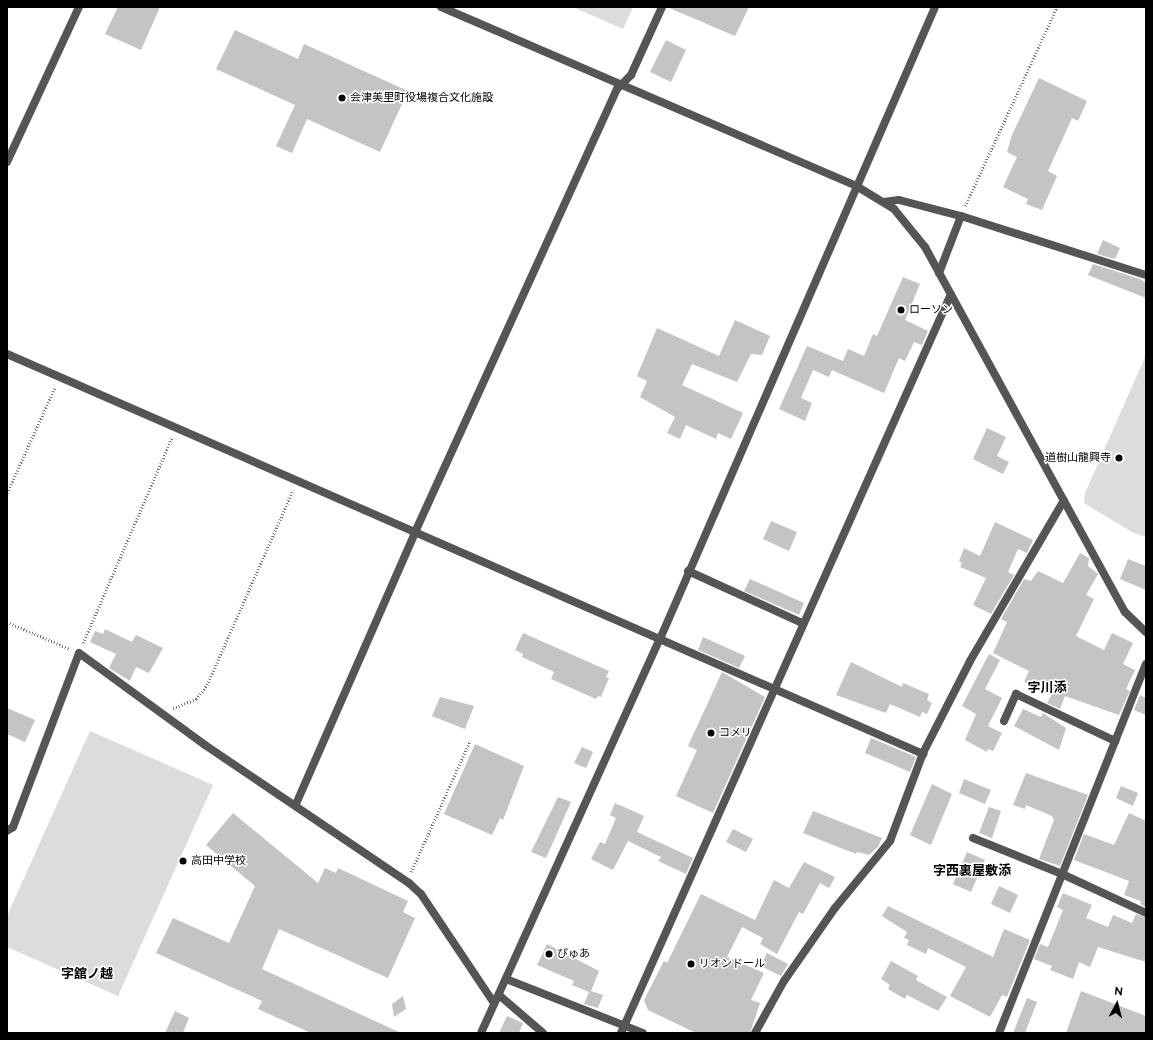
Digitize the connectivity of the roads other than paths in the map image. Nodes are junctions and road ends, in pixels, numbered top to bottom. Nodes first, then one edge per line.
1 (79, 7) edge
2 (441, 7) edge
3 (662, 7) edge
4 (935, 7) edge
5 (624, 84) junction
6 (7, 162) edge
7 (858, 187) junction
8 (884, 202) junction
9 (961, 216) junction
10 (939, 272) junction
11 (1146, 275) edge
12 (951, 294) junction
13 (7, 354) edge
14 (1064, 500) junction
15 (416, 530) junction
16 (688, 571) junction
17 (802, 623) junction
18 (1146, 632) edge
19 (660, 639) junction
20 (1146, 664) edge
21 (772, 689) junction
22 (1004, 721) dead end
23 (1115, 741) junction
24 (922, 754) junction
25 (296, 804) junction
26 (7, 831) edge
27 (973, 838) dead end
28 (1062, 874) junction
29 (1146, 913) edge
30 (506, 979) junction
31 (499, 995) junction
32 (494, 1003) junction
33 (623, 1029) edge
34 (481, 1033) edge
35 (543, 1033) edge
36 (643, 1033) edge
37 (755, 1033) edge
38 (999, 1033) edge

1 - 6 street
2 - 5 street
3 - 5 street
4 - 7 street
5 - 7 street
5 - 15 street
7 - 8 street
7 - 16 street
8 - 9 street
8 - 10 street
9 - 10 street
9 - 11 street
10 - 12 street
12 - 14 street
12 - 17 street
13 - 15 street
14 - 18 street
14 - 24 street
15 - 19 street
15 - 25 street
16 - 17 street
16 - 19 street
17 - 21 street
19 - 21 street
19 - 30 street
20 - 23 street
21 - 24 street
21 - 33 street
22 - 23 street
23 - 28 street
24 - 37 street
25 - 26 street
25 - 32 street
27 - 28 street
28 - 29 street
28 - 38 street
30 - 31 street
30 - 33 street
31 - 32 street
31 - 35 street
32 - 34 street
33 - 36 street

